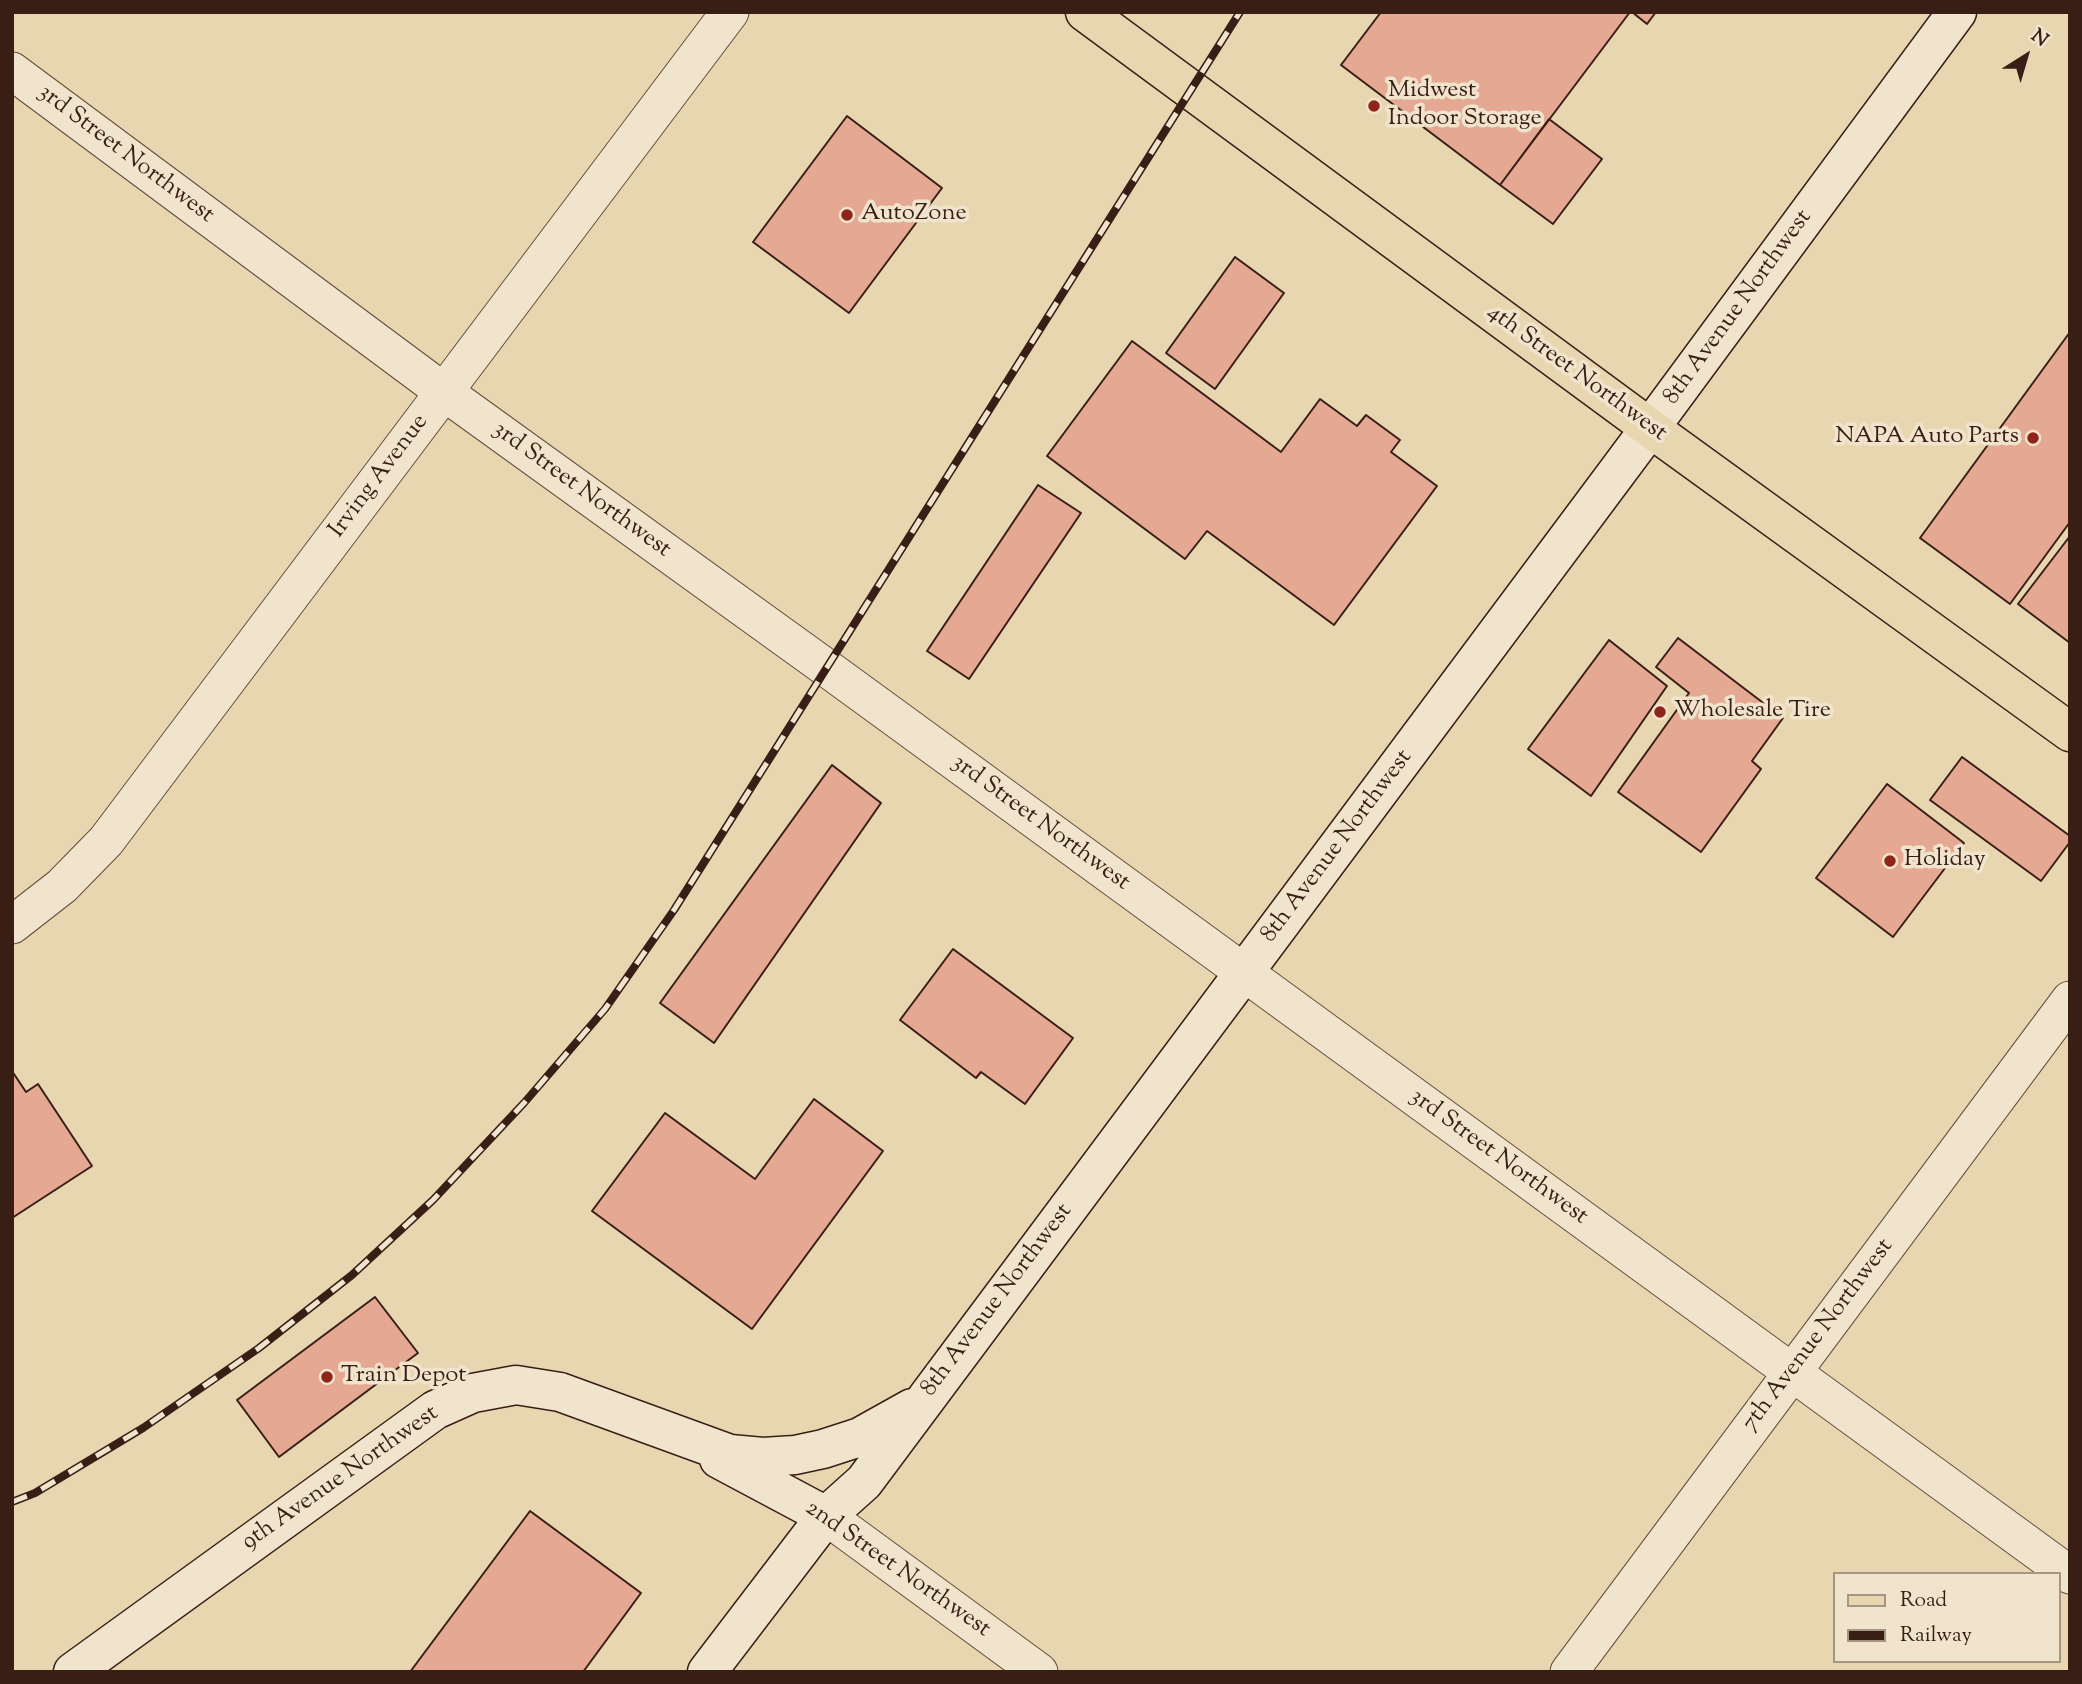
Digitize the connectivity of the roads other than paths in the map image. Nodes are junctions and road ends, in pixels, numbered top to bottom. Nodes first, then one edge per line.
1 (730, 12) edge
2 (1085, 12) edge
3 (1957, 12) edge
4 (12, 71) edge
5 (444, 392) junction
6 (1650, 428) junction
7 (2070, 732) edge
8 (12, 925) edge
9 (1244, 973) junction
10 (2070, 1000) edge
11 (1793, 1372) junction
12 (923, 1402) junction
13 (677, 1437) junction
14 (826, 1516) junction
15 (2070, 1575) edge
16 (73, 1672) edge
17 (707, 1672) edge
18 (1039, 1672) edge
19 (1569, 1672) edge

1 - 5 street, Irving Avenue
2 - 6 main road, 4th Street Northwest
3 - 6 street, 8th Avenue Northwest
4 - 5 street, 3rd Street Northwest
5 - 8 street, Irving Avenue
5 - 9 street, 3rd Street Northwest
6 - 7 main road, 4th Street Northwest
6 - 9 street, 8th Avenue Northwest
9 - 11 street, 3rd Street Northwest
9 - 12 street, 8th Avenue Northwest
10 - 11 street, 7th Avenue Northwest
11 - 15 street, 3rd Street Northwest
11 - 19 street, 7th Avenue Northwest
12 - 13 street
12 - 14 street, 8th Avenue Northwest
13 - 14 street, 2nd Street Northwest
13 - 16 street, 9th Avenue Northwest
14 - 17 street, 8th Avenue Northwest
14 - 18 street, 2nd Street Northwest

